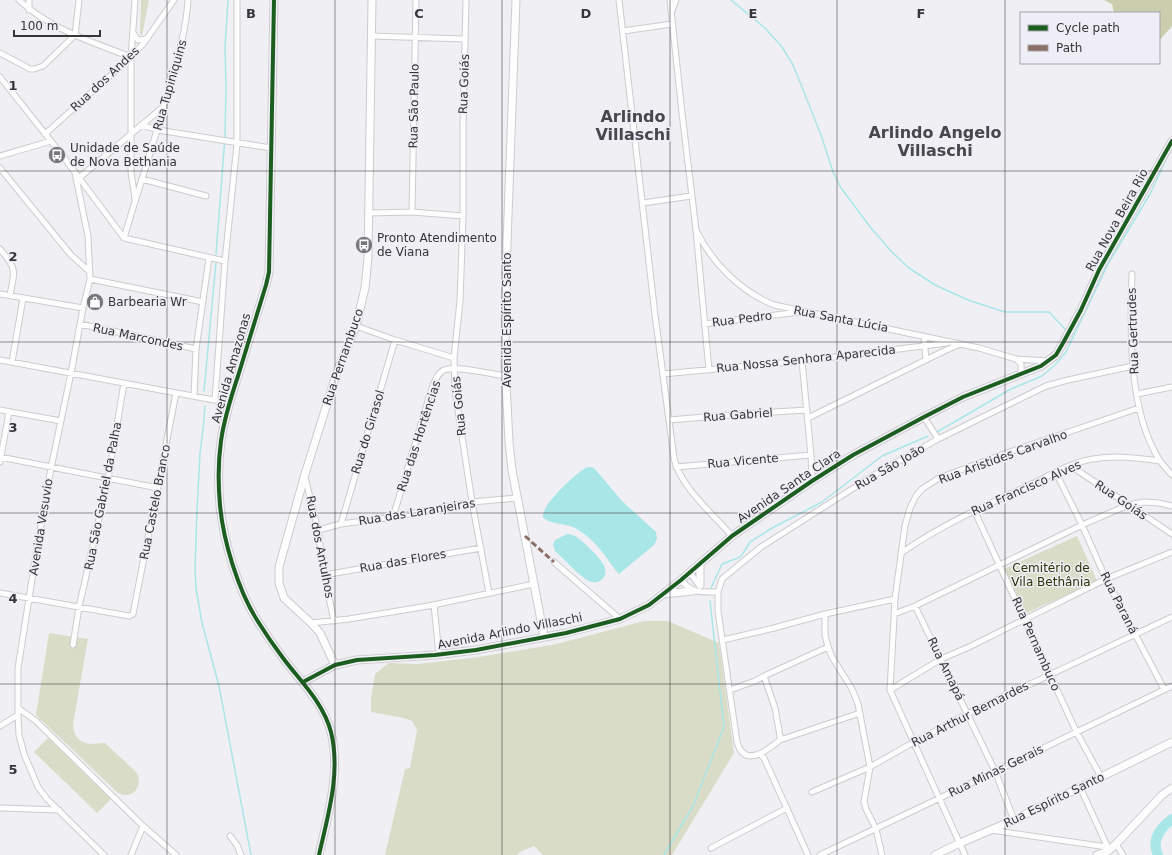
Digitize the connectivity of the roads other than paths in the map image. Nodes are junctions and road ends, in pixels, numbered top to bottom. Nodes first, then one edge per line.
1 (19, 0) edge
2 (29, 0) edge
3 (79, 0) edge
4 (135, 0) edge
5 (174, 0) edge
6 (188, 0) edge
7 (237, 0) edge
8 (274, 0) edge
9 (372, 0) edge
10 (416, 0) edge
11 (466, 0) edge
12 (516, 0) edge
13 (619, 0) edge
14 (670, 0) edge
15 (676, 0) edge
16 (29, 10) junction
17 (672, 12) junction
18 (672, 24) junction
19 (623, 31) junction
20 (133, 32) junction
21 (75, 36) junction
22 (371, 36) junction
23 (415, 37) junction
24 (146, 39) junction
25 (465, 39) junction
26 (0, 54) edge
27 (131, 57) junction
28 (0, 77) edge
29 (164, 106) junction
30 (141, 125) junction
31 (158, 130) junction
32 (45, 134) junction
33 (132, 134) junction
34 (51, 140) junction
35 (1172, 141) edge
36 (234, 143) junction
37 (271, 148) junction
38 (0, 156) edge
39 (0, 168) edge
40 (75, 173) junction
41 (79, 178) junction
42 (142, 179) junction
43 (206, 196) dead end
44 (691, 196) junction
45 (135, 200) junction
46 (643, 203) junction
47 (412, 212) junction
48 (368, 213) junction
49 (463, 216) junction
50 (696, 230) junction
51 (124, 238) junction
52 (0, 248) edge
53 (208, 258) junction
54 (225, 261) junction
55 (90, 272) junction
56 (1132, 274) dead end
57 (90, 279) junction
58 (0, 294) edge
59 (10, 295) junction
60 (22, 298) junction
61 (203, 302) junction
62 (83, 308) junction
63 (804, 312) junction
64 (80, 324) junction
65 (704, 324) junction
66 (356, 326) junction
67 (924, 336) junction
68 (395, 340) junction
69 (950, 342) junction
70 (960, 344) junction
71 (924, 346) junction
72 (196, 349) junction
73 (454, 358) junction
74 (1016, 359) junction
75 (0, 360) edge
76 (926, 360) junction
77 (802, 361) junction
78 (1049, 361) junction
79 (12, 362) junction
80 (1041, 366) joint
81 (1133, 366) junction
82 (455, 368) junction
83 (709, 370) junction
84 (71, 373) junction
85 (663, 374) junction
86 (1021, 374) junction
87 (505, 376) junction
88 (124, 384) junction
89 (1172, 387) edge
90 (176, 393) junction
91 (1137, 394) junction
92 (194, 396) junction
93 (215, 399) junction
94 (230, 403) junction
95 (1140, 408) junction
96 (0, 410) edge
97 (807, 410) junction
98 (9, 412) junction
99 (924, 417) junction
100 (808, 418) junction
101 (669, 420) junction
102 (61, 421) junction
103 (938, 440) junction
104 (811, 455) junction
105 (0, 459) edge
106 (1160, 461) junction
107 (1071, 466) junction
108 (676, 467) junction
109 (51, 468) junction
110 (1056, 473) junction
111 (305, 474) junction
112 (1172, 475) edge
113 (108, 479) junction
114 (812, 481) junction
115 (158, 488) junction
116 (517, 498) junction
117 (472, 502) junction
118 (1128, 505) junction
119 (1172, 506) edge
120 (974, 510) junction
121 (393, 517) junction
122 (340, 524) junction
123 (1082, 525) junction
124 (318, 530) junction
125 (1172, 534) edge
126 (732, 536) junction
127 (481, 548) junction
128 (901, 552) junction
129 (1172, 552) edge
130 (554, 562) dead end
131 (700, 564) junction
132 (1000, 564) junction
133 (690, 573) junction
134 (324, 575) junction
135 (1106, 579) junction
136 (681, 580) junction
137 (534, 584) junction
138 (700, 585) junction
139 (693, 591) junction
140 (704, 592) junction
141 (718, 592) junction
142 (0, 593) edge
143 (489, 593) junction
144 (663, 594) junction
145 (29, 599) junction
146 (895, 599) junction
147 (434, 604) junction
148 (649, 605) joint
149 (915, 606) junction
150 (80, 608) junction
151 (825, 614) junction
152 (894, 614) junction
153 (1172, 617) edge
154 (620, 619) junction
155 (1025, 619) junction
156 (334, 621) junction
157 (311, 623) junction
158 (1135, 635) junction
159 (544, 636) junction
160 (723, 640) junction
161 (73, 645) dead end
162 (828, 647) junction
163 (439, 655) junction
164 (941, 659) junction
165 (335, 665) junction
166 (1050, 674) junction
167 (764, 676) junction
168 (303, 682) junction
169 (1172, 686) edge
170 (1164, 689) junction
171 (730, 690) junction
172 (890, 690) junction
173 (18, 708) junction
174 (860, 713) junction
175 (967, 714) junction
176 (18, 715) junction
177 (0, 726) edge
178 (1076, 731) junction
179 (780, 740) junction
180 (914, 742) junction
181 (1172, 742) edge
182 (760, 754) junction
183 (870, 768) junction
184 (995, 771) junction
185 (1101, 777) junction
186 (1080, 788) junction
187 (1172, 788) edge
188 (812, 792) dead end
189 (940, 798) junction
190 (0, 808) edge
191 (787, 808) junction
192 (59, 810) junction
193 (1014, 820) junction
194 (143, 826) junction
195 (876, 828) junction
196 (990, 830) junction
197 (230, 836) dead end
198 (960, 843) junction
199 (1116, 844) junction
200 (711, 848) dead end
201 (1108, 848) junction
202 (104, 855) edge
203 (131, 855) edge
204 (176, 855) edge
205 (241, 855) edge
206 (319, 855) edge
207 (808, 855) edge
208 (820, 855) edge
209 (882, 855) edge
210 (935, 855) edge
211 (965, 855) edge
212 (1097, 855) edge
213 (1124, 855) edge

1 - 16 street
2 - 16 street
3 - 21 street
4 - 20 street
5 - 24 street, Rua dos Andes
6 - 29 street, Rua Tupiniquins
7 - 36 street
8 - 37 street, Avenida Amazonas
9 - 22 street, Rua Pernambuco
10 - 23 street, Rua São Paulo
11 - 25 street, Rua Goiás
12 - 87 street, Avenida Espírito Santo
13 - 19 street
14 - 17 street
15 - 17 street
16 - 21 street
17 - 18 street
18 - 19 street
18 - 44 street
19 - 46 street
20 - 24 street
20 - 27 street
21 - 26 street
21 - 27 street
22 - 23 street
22 - 48 street, Rua Pernambuco
23 - 25 street
23 - 47 street, Rua São Paulo
24 - 27 street, Rua dos Andes
25 - 49 street, Rua Goiás
27 - 32 street, Rua dos Andes
27 - 33 street
28 - 32 street
29 - 30 street
29 - 31 street, Rua Tupiniquins
30 - 31 street
30 - 33 street
31 - 36 street
31 - 42 street, Rua Tupiniquins
32 - 34 street
33 - 41 street
33 - 45 street
34 - 38 street
34 - 40 street
35 - 78 street, Rua Nova Beira Rio
36 - 37 street
36 - 54 street
37 - 94 street, Avenida Amazonas
39 - 55 street
40 - 41 street
40 - 55 street, Avenida Vesuvio
41 - 51 street
42 - 43 street
42 - 45 street, Rua Tupiniquins
44 - 46 street
44 - 50 street
45 - 51 street, Rua Tupiniquins
46 - 85 street
47 - 48 street
47 - 49 street
48 - 66 street, Rua Pernambuco
49 - 73 street, Rua Goiás
50 - 63 street, Rua Santa Lúcia
50 - 65 street
51 - 53 street
52 - 59 street
53 - 54 street
53 - 61 street
54 - 93 street
55 - 57 street, Avenida Vesuvio
56 - 81 street, Rua Gertrudes
57 - 61 street
57 - 62 street, Avenida Vesuvio
58 - 59 street
59 - 60 street
60 - 62 street
60 - 79 street
61 - 72 street
62 - 64 street, Avenida Vesuvio
63 - 65 street, Rua Pedro
63 - 67 street, Rua Santa Lúcia
64 - 72 street, Rua Marcondes
64 - 84 street, Avenida Vesuvio
65 - 83 street
66 - 68 street
66 - 111 street, Rua Pernambuco
67 - 69 street, Rua Santa Lúcia
67 - 71 street
68 - 73 street
68 - 122 street, Rua do Girasol
69 - 70 street, Rua Santa Lúcia
69 - 71 street, Rua Nossa Senhora Aparecida
70 - 74 street, Rua Santa Lúcia
70 - 76 street
71 - 76 street
71 - 77 street, Rua Nossa Senhora Aparecida
72 - 92 street
73 - 82 street, Rua Goiás
74 - 78 street, Rua Santa Lúcia
74 - 86 street
75 - 79 street
76 - 100 street
77 - 83 street, Rua Nossa Senhora Aparecida
77 - 97 street
78 - 80 street, Rua Nova Beira Rio
79 - 84 street
80 - 86 street, Avenida Santa Clara
81 - 91 street, Rua Gertrudes
81 - 103 street, Rua São João
82 - 87 street
82 - 117 street, Rua Goiás
82 - 121 street, Rua das Hortências
83 - 85 street, Rua Nossa Senhora Aparecida
84 - 88 street
84 - 102 street, Avenida Vesuvio
85 - 101 street
86 - 99 street, Avenida Santa Clara
87 - 116 street, Avenida Espírito Santo
88 - 90 street
88 - 113 street, Rua São Gabriel da Palha
89 - 91 street
90 - 92 street
90 - 115 street, Rua Castelo Branco
91 - 95 street, Rua Gertrudes
92 - 93 street
93 - 94 street
94 - 168 street, Avenida Amazonas
95 - 106 street, Rua Gertrudes
95 - 128 street, Rua Aristides Carvalho
96 - 98 street
97 - 100 street
97 - 101 street, Rua Gabriel
98 - 102 street
98 - 105 street
99 - 103 street
99 - 114 street, Avenida Santa Clara
100 - 104 street
101 - 108 street
102 - 109 street, Avenida Vesuvio
103 - 141 street, Rua São João
104 - 108 street, Rua Vicente
104 - 114 street
105 - 109 street
106 - 107 street, Rua Francisco Alves
106 - 112 street, Rua Gertrudes
107 - 110 street, Rua Francisco Alves
107 - 118 street, Rua Goiás
108 - 126 street
109 - 113 street
109 - 145 street, Avenida Vesuvio
110 - 120 street, Rua Francisco Alves
110 - 123 street, Rua Paraná
111 - 124 street, Rua dos Antulhos
111 - 157 street, Rua Pernambuco
113 - 115 street
113 - 150 street, Rua São Gabriel da Palha
114 - 126 street, Avenida Santa Clara
115 - 150 street, Rua Castelo Branco
116 - 117 street, Rua das Laranjeiras
116 - 137 street, Avenida Espírito Santo
117 - 121 street, Rua das Laranjeiras
117 - 127 street, Rua Goiás
118 - 119 street
118 - 123 street
118 - 125 street, Rua Goiás
120 - 128 street, Rua Francisco Alves
120 - 132 street, Rua Pernambuco
121 - 122 street, Rua das Laranjeiras
122 - 124 street, Rua das Laranjeiras
123 - 132 street
123 - 135 street, Rua Paraná
124 - 134 street, Rua dos Antulhos
126 - 131 street, Avenida Santa Clara
127 - 134 street, Rua das Flores
127 - 143 street, Rua Goiás
128 - 146 street, Rua Aristides Carvalho
129 - 135 street
130 - 154 street
131 - 133 street, Avenida Santa Clara
131 - 138 street
132 - 149 street
132 - 155 street, Rua Pernambuco
133 - 136 street, Avenida Santa Clara
133 - 138 street
134 - 156 street, Rua dos Antulhos
135 - 155 street
135 - 158 street, Rua Paraná
136 - 139 street
136 - 144 street, Avenida Santa Clara
137 - 143 street
137 - 159 street, Avenida Espírito Santo
138 - 140 street
139 - 140 street
139 - 144 street
140 - 141 street
141 - 160 street, Rua São João
142 - 145 street
143 - 147 street
144 - 148 street, Avenida Santa Clara
145 - 150 street
145 - 173 street, Avenida Vesuvio
146 - 151 street
146 - 152 street, Rua Aristides Carvalho
147 - 156 street
147 - 163 street
148 - 154 street, Avenida Arlindo Villaschi
149 - 152 street
149 - 164 street, Rua Amapá
150 - 161 street, Rua São Gabriel da Palha
151 - 160 street
151 - 162 street
152 - 172 street, Rua Aristides Carvalho
153 - 158 street, Rua Arthur Bernardes
154 - 159 street, Avenida Arlindo Villaschi
155 - 164 street
155 - 166 street, Rua Pernambuco
156 - 157 street
157 - 165 street, Rua Pernambuco
158 - 166 street, Rua Arthur Bernardes
158 - 170 street, Rua Paraná
159 - 163 street, Avenida Arlindo Villaschi
160 - 171 street, Rua São João
162 - 167 street
162 - 174 street
163 - 165 street, Avenida Arlindo Villaschi
164 - 172 street
164 - 175 street, Rua Amapá
165 - 168 street, Avenida Arlindo Villaschi
166 - 175 street, Rua Arthur Bernardes
166 - 178 street, Rua Pernambuco
167 - 171 street
167 - 179 street
168 - 206 street, Avenida Amazonas
169 - 170 street, Rua Minas Gerais
170 - 178 street, Rua Minas Gerais
171 - 182 street, Rua São João
172 - 180 street
173 - 176 street, Avenida Vesuvio
173 - 194 street
174 - 179 street
174 - 183 street
175 - 180 street, Rua Arthur Bernardes
175 - 184 street, Rua Amapá
176 - 177 street
176 - 192 street, Avenida Vesuvio
178 - 184 street, Rua Minas Gerais
178 - 185 street, Rua Pernambuco
179 - 182 street
180 - 183 street, Rua Arthur Bernardes
180 - 189 street
181 - 185 street, Rua Espírito Santo
182 - 191 street
183 - 188 street, Rua Arthur Bernardes
183 - 195 street
184 - 189 street, Rua Minas Gerais
184 - 193 street, Rua Amapá
185 - 186 street, Rua Espírito Santo
186 - 193 street, Rua Espírito Santo
186 - 201 street
187 - 199 street
189 - 195 street, Rua Minas Gerais
189 - 198 street
190 - 192 street
191 - 200 street
191 - 207 street
192 - 202 street, Avenida Vesuvio
193 - 196 street, Rua Espírito Santo
194 - 203 street
194 - 204 street
195 - 208 street, Rua Minas Gerais
195 - 209 street
196 - 198 street, Rua Espírito Santo
196 - 201 street
197 - 205 street
198 - 210 street, Rua Espírito Santo
198 - 211 street
199 - 201 street
199 - 213 street
201 - 212 street

